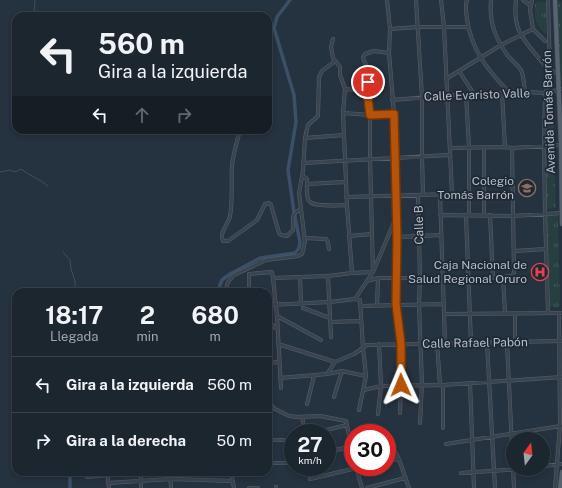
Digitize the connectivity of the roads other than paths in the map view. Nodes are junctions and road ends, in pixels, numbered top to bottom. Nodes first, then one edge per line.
1 (387, 0) edge
2 (416, 0) edge
3 (440, 0) edge
4 (467, 0) edge
5 (491, 0) edge
6 (516, 0) edge
7 (523, 0) edge
8 (532, 0) edge
9 (548, 0) edge
10 (555, 0) edge
11 (530, 5) junction
12 (418, 27) junction
13 (444, 27) junction
14 (468, 27) junction
15 (390, 29) junction
16 (532, 29) junction
17 (520, 35) junction
18 (333, 39) dead end
19 (544, 41) dead end
20 (501, 45) junction
21 (389, 53) junction
22 (480, 57) junction
23 (335, 61) junction
24 (550, 70) junction
25 (459, 71) junction
26 (558, 74) junction
27 (446, 79) junction
28 (345, 89) junction
29 (560, 89) edge
30 (367, 91) junction
31 (525, 92) junction
32 (502, 93) junction
33 (510, 93) junction
34 (545, 93) junction
35 (466, 94) junction
36 (474, 94) junction
37 (447, 95) junction
38 (422, 97) junction
39 (392, 100) junction
40 (343, 113) junction
41 (394, 114) junction
42 (370, 115) junction
43 (239, 134) edge
44 (344, 135) junction
45 (305, 138) junction
46 (561, 145) junction
47 (469, 147) junction
48 (484, 147) junction
49 (505, 147) junction
50 (544, 147) junction
51 (450, 148) junction
52 (512, 148) junction
53 (449, 155) junction
54 (422, 156) junction
55 (395, 158) junction
56 (370, 159) junction
57 (345, 160) junction
58 (303, 163) junction
59 (302, 175) junction
60 (345, 182) junction
61 (307, 184) junction
62 (418, 195) junction
63 (423, 195) junction
64 (440, 195) junction
65 (395, 196) junction
66 (346, 197) junction
67 (371, 197) junction
68 (562, 204) edge
69 (347, 205) junction
70 (301, 209) junction
71 (562, 212) edge
72 (545, 214) junction
73 (440, 215) junction
74 (484, 215) junction
75 (490, 215) junction
76 (467, 216) junction
77 (512, 216) junction
78 (396, 217) junction
79 (562, 224) edge
80 (372, 234) junction
81 (441, 235) junction
82 (349, 236) junction
83 (418, 236) junction
84 (397, 237) junction
85 (305, 238) junction
86 (329, 249) dead end
87 (546, 249) junction
88 (514, 251) junction
89 (372, 272) junction
90 (352, 273) junction
91 (328, 276) junction
92 (443, 277) junction
93 (469, 277) junction
94 (503, 277) junction
95 (273, 278) junction
96 (300, 278) junction
97 (378, 278) junction
98 (397, 278) junction
99 (420, 278) junction
100 (493, 278) junction
101 (367, 281) junction
102 (226, 288) edge
103 (249, 288) edge
104 (355, 299) junction
105 (330, 302) junction
106 (301, 303) junction
107 (272, 304) edge
108 (276, 304) junction
109 (396, 304) junction
110 (419, 304) junction
111 (443, 304) junction
112 (377, 305) junction
113 (361, 306) junction
114 (303, 308) dead end
115 (504, 313) junction
116 (514, 313) junction
117 (548, 313) junction
118 (561, 313) edge
119 (444, 314) junction
120 (470, 314) junction
121 (277, 316) junction
122 (330, 318) junction
123 (361, 321) junction
124 (330, 322) junction
125 (272, 324) edge
126 (278, 329) junction
127 (331, 337) dead end
128 (321, 340) dead end
129 (561, 341) edge
130 (515, 342) junction
131 (437, 343) junction
132 (445, 343) junction
133 (471, 343) junction
134 (487, 343) junction
135 (507, 343) junction
136 (278, 344) junction
137 (379, 344) junction
138 (401, 344) junction
139 (421, 344) junction
140 (362, 348) junction
141 (279, 362) junction
142 (335, 362) junction
143 (272, 363) edge
144 (342, 371) junction
145 (328, 374) junction
146 (314, 376) junction
147 (366, 376) junction
148 (280, 378) junction
149 (561, 378) edge
150 (509, 380) junction
151 (489, 382) junction
152 (470, 383) junction
153 (422, 384) junction
154 (401, 385) junction
155 (441, 385) junction
156 (381, 386) junction
157 (281, 388) dead end
158 (364, 390) junction
159 (334, 397) dead end
160 (307, 404) dead end
161 (272, 406) edge
162 (359, 410) dead end
163 (400, 413) dead end
164 (378, 414) dead end
165 (302, 417) junction
166 (420, 423) dead end
167 (303, 424) edge
168 (346, 424) edge
169 (561, 426) edge
170 (443, 428) dead end
171 (511, 432) edge
172 (518, 432) edge
173 (506, 434) edge
174 (493, 435) junction
175 (472, 439) junction
176 (272, 440) edge
177 (284, 440) dead end
178 (446, 444) dead end
179 (396, 453) edge
180 (399, 459) junction
181 (396, 460) edge
182 (272, 463) edge
183 (284, 463) edge
184 (557, 464) junction
185 (562, 464) edge
186 (550, 465) edge
187 (344, 471) edge
188 (506, 471) edge
189 (494, 472) junction
190 (562, 472) edge
191 (461, 473) dead end
192 (474, 473) junction
193 (94, 476) edge
194 (107, 476) edge
195 (141, 476) edge
196 (171, 476) edge
197 (232, 476) edge
198 (358, 476) edge
199 (513, 476) edge
200 (87, 477) dead end
201 (316, 478) joint
202 (405, 478) junction
203 (171, 479) junction
204 (310, 479) dead end
205 (141, 481) junction
206 (233, 481) junction
207 (108, 483) junction
208 (108, 488) edge
209 (141, 488) edge
210 (171, 488) edge
211 (234, 488) edge
212 (249, 488) edge
213 (258, 488) edge
214 (362, 488) edge
215 (367, 488) edge
216 (409, 488) edge
217 (474, 488) edge
218 (495, 488) edge
219 (514, 488) edge
220 (555, 488) edge
221 (560, 488) edge

1 - 15 street
2 - 12 street
3 - 13 street
4 - 14 street
5 - 20 street
6 - 17 street
7 - 11 street
8 - 11 street
9 - 24 street
10 - 26 main road, Avenida Tomás Barrón
11 - 16 street
12 - 13 street
12 - 15 street
12 - 38 street
13 - 14 street
13 - 27 street
14 - 22 street
15 - 21 street
16 - 17 street
16 - 19 street
17 - 20 street
17 - 24 street
18 - 23 street
20 - 22 street
20 - 31 street
21 - 30 street
21 - 39 street
22 - 25 street
22 - 33 street
23 - 28 street
23 - 45 street
24 - 26 street
24 - 34 street
25 - 27 street
25 - 36 street
26 - 29 main road, Avenida Tomás Barrón
27 - 37 street
28 - 30 street
28 - 40 street
29 - 34 street, Calle Evaristo Valle
29 - 46 main road, Avenida Tomás Barrón
30 - 42 street
31 - 33 street, Calle Evaristo Valle
31 - 34 street, Calle Evaristo Valle
32 - 33 street, Calle Evaristo Valle
32 - 36 street, Calle Evaristo Valle
32 - 49 street
34 - 50 street
35 - 36 street, Calle Evaristo Valle
35 - 37 street, Calle Evaristo Valle
35 - 47 street
37 - 38 street, Calle Evaristo Valle
37 - 51 street
38 - 39 street, Calle Evaristo Valle
38 - 54 street
39 - 41 street
40 - 42 street
40 - 44 street
41 - 42 street
41 - 55 street
42 - 56 street
43 - 70 street
44 - 45 street
44 - 57 street
45 - 58 street
46 - 50 street
46 - 68 main road, Avenida Tomás Barrón
47 - 48 street
47 - 51 street
47 - 76 street
48 - 49 street
48 - 74 street
49 - 52 street
50 - 52 street
50 - 72 street
51 - 53 street
52 - 77 street
53 - 54 street
53 - 64 street
54 - 55 street
54 - 63 street
55 - 56 street
55 - 65 street
56 - 57 street
56 - 67 street
57 - 58 street
57 - 60 street
58 - 59 street
59 - 61 street
59 - 70 street
60 - 61 street
60 - 66 street
61 - 69 street
62 - 63 street
62 - 65 street
62 - 83 street, Calle B
63 - 64 street
64 - 73 street
65 - 67 street
65 - 78 street
66 - 67 street
66 - 69 street
67 - 80 street
68 - 71 main road, Avenida Tomás Barrón
69 - 82 street
70 - 85 street
71 - 72 street
71 - 79 main road, Avenida Tomás Barrón
72 - 77 street
72 - 87 street
73 - 76 street
73 - 81 street
74 - 75 street
74 - 76 street
75 - 77 street
75 - 100 street
76 - 93 street
77 - 88 street
78 - 84 street
78 - 89 street
80 - 82 street
80 - 89 street
81 - 83 street
81 - 92 street
82 - 90 street
83 - 84 street
83 - 99 street, Calle B
84 - 98 street
85 - 86 street
85 - 102 street
87 - 88 street
87 - 117 street
88 - 94 street
89 - 90 street
89 - 101 street
90 - 91 street
91 - 96 street
91 - 105 street
92 - 93 street
92 - 99 street
92 - 111 street
93 - 100 street
93 - 120 street
94 - 100 street
94 - 115 street
95 - 96 street
95 - 103 street
95 - 108 street
96 - 106 street
97 - 98 street
97 - 101 street
97 - 112 street
98 - 99 street
98 - 109 street
99 - 110 street, Calle B
101 - 104 street
104 - 105 street
104 - 113 street
105 - 106 street
105 - 122 street
106 - 108 street
107 - 108 street
108 - 121 street
109 - 110 street
109 - 112 street
109 - 138 street
110 - 111 street
110 - 139 street, Calle B
111 - 119 street
112 - 113 street
113 - 123 street
114 - 122 street
115 - 116 street
115 - 120 street
116 - 117 street
116 - 130 street
117 - 118 street
118 - 129 street
119 - 120 street
119 - 132 street
120 - 133 street
121 - 126 street
121 - 128 street
122 - 124 street
123 - 124 street
123 - 140 street
124 - 127 street
125 - 126 street
126 - 136 street
129 - 130 street, Calle Rafael Pabón
129 - 149 street
130 - 135 street, Calle Rafael Pabón
131 - 132 street, Calle Rafael Pabón
131 - 139 street, Calle Rafael Pabón
131 - 155 street
132 - 133 street, Calle Rafael Pabón
133 - 134 street, Calle Rafael Pabón
134 - 135 street, Calle Rafael Pabón
134 - 151 street
135 - 150 street
136 - 141 street
136 - 142 street
137 - 138 street, Calle Rafael Pabón
137 - 140 street, Calle Rafael Pabón
137 - 156 street
138 - 139 street, Calle Rafael Pabón
138 - 154 street
139 - 153 street, Calle B
140 - 142 street, Calle Rafael Pabón
140 - 147 street
141 - 143 street
141 - 148 street
142 - 145 street
144 - 145 street
144 - 147 street
144 - 159 street
145 - 146 street
146 - 148 street
146 - 160 street
147 - 158 street
148 - 157 street
149 - 150 street
149 - 169 street
150 - 151 street
150 - 171 street
151 - 152 street
151 - 174 street
152 - 155 street
152 - 175 street
153 - 154 street
153 - 155 street
153 - 166 street, Calle B
154 - 156 street
154 - 163 street
155 - 170 street
156 - 158 street
156 - 164 street
158 - 162 street
161 - 165 street
165 - 167 street
165 - 168 street
169 - 172 street
169 - 184 street
173 - 174 street
174 - 175 street
174 - 189 street
175 - 178 street
175 - 192 street
176 - 177 street
179 - 180 street
180 - 181 street
180 - 202 street
182 - 183 street
184 - 185 street
184 - 186 street
184 - 220 street
187 - 201 street
188 - 189 street
189 - 192 street
189 - 218 street
190 - 221 main road
191 - 192 street
192 - 217 street
193 - 200 street
194 - 207 street
195 - 205 street
196 - 203 street
197 - 206 street
198 - 214 street
199 - 219 street
201 - 204 street
202 - 215 street
202 - 216 street
203 - 205 street
203 - 206 street
203 - 210 street
205 - 207 street
205 - 209 street
206 - 211 street
207 - 208 street
212 - 213 street

